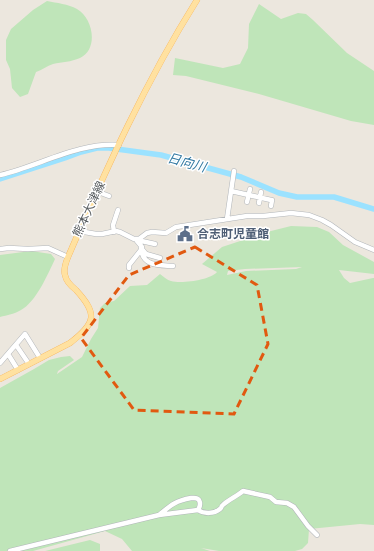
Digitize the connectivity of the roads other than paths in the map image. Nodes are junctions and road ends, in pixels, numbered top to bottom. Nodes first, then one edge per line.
1 (197, 0) edge
2 (118, 148) junction
3 (234, 171) dead end
4 (0, 176) edge
5 (250, 189) dead end
6 (231, 191) junction
7 (97, 193) junction
8 (248, 195) junction
9 (260, 195) junction
10 (109, 196) dead end
11 (247, 202) dead end
12 (259, 203) dead end
13 (271, 206) dead end
14 (118, 210) dead end
15 (227, 219) junction
16 (79, 231) junction
17 (114, 232) junction
18 (137, 240) junction
19 (155, 244) dead end
20 (0, 249) edge
21 (141, 249) junction
22 (374, 250) edge
23 (68, 257) junction
24 (160, 258) dead end
25 (173, 266) dead end
26 (129, 268) dead end
27 (16, 345) junction
28 (8, 354) junction
29 (40, 358) junction
30 (0, 363) edge
31 (29, 364) junction
32 (18, 370) junction
33 (0, 379) edge
34 (198, 510) junction
35 (158, 515) junction
36 (317, 535) dead end
37 (10, 551) edge

1 - 2 main road, 熊本大津線
2 - 4 street
2 - 7 main road, 熊本大津線
3 - 6 street
5 - 8 street
6 - 8 street
6 - 15 street
7 - 10 street
7 - 16 main road, 熊本大津線
8 - 9 street
8 - 11 street
9 - 12 street
9 - 13 street
14 - 17 street
15 - 18 street
15 - 22 street
16 - 17 street
16 - 23 main road, 熊本大津線
17 - 18 street
18 - 19 street
18 - 21 street
20 - 23 street
21 - 24 street
21 - 25 street
21 - 26 street
23 - 29 main road, 熊本大津線
27 - 28 street
27 - 29 street
27 - 31 street
28 - 30 street
28 - 32 street
29 - 31 main road, 熊本大津線
31 - 32 main road, 熊本大津線
32 - 33 main road, 熊本大津線
34 - 35 street
34 - 35 street
34 - 36 street
35 - 37 street

